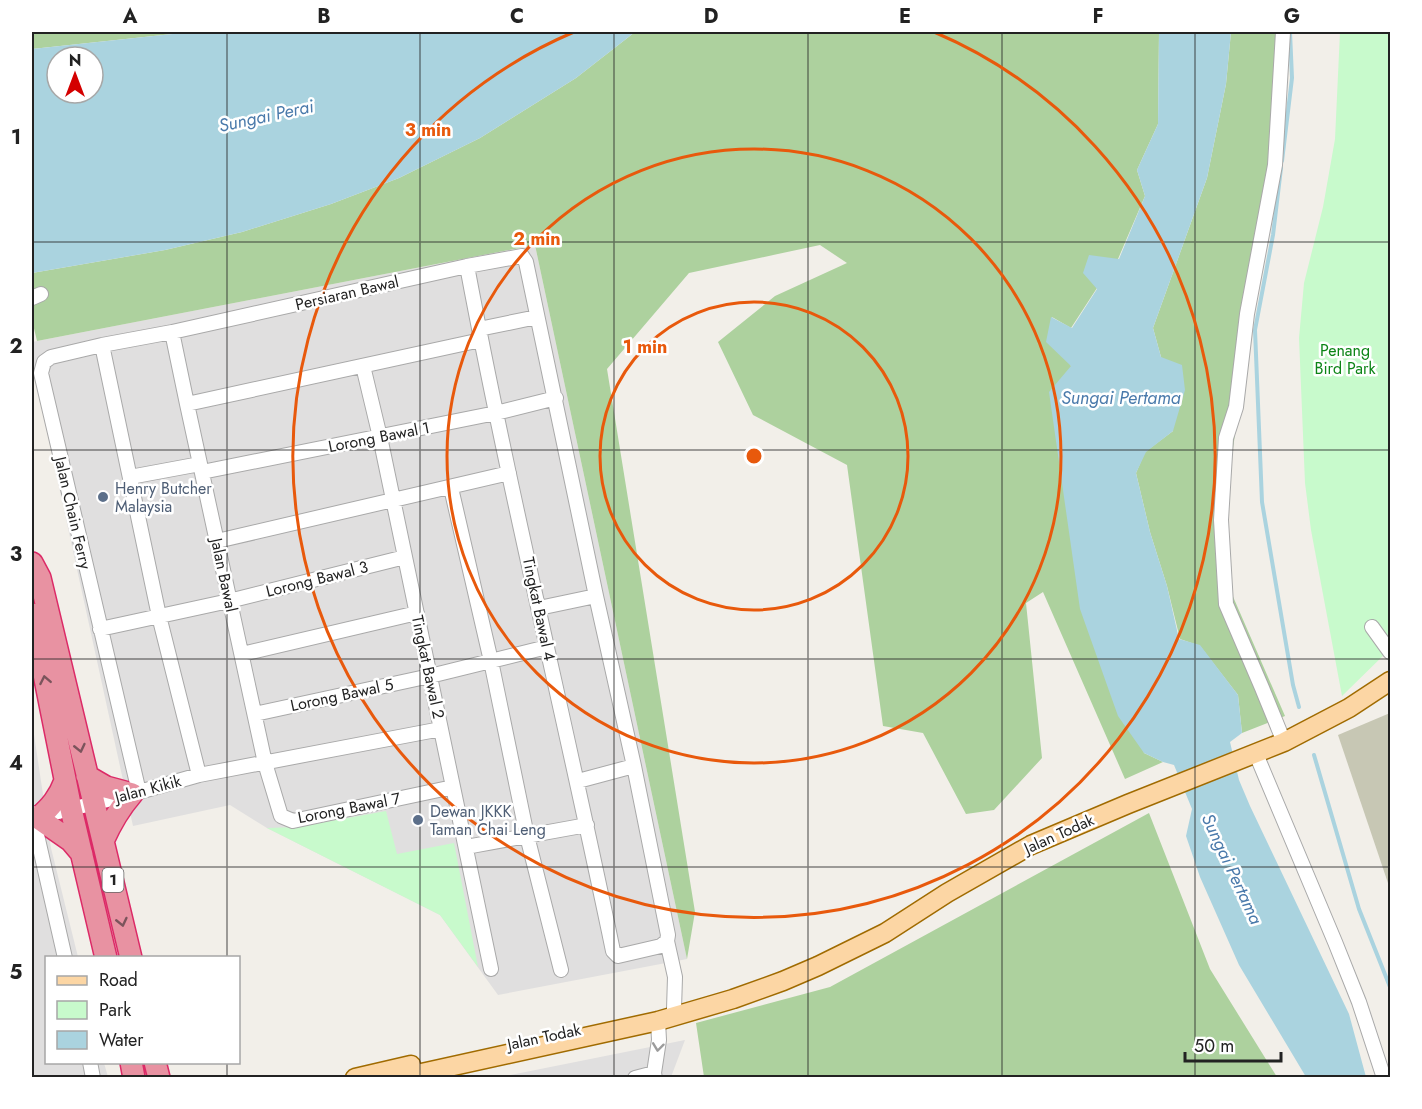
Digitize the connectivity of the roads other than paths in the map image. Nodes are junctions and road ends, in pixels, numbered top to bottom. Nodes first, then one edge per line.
1 (1283, 32) edge
2 (467, 266) junction
3 (537, 317) junction
4 (172, 332) junction
5 (480, 335) junction
6 (102, 345) junction
7 (363, 366) junction
8 (555, 398) junction
9 (187, 404) junction
10 (496, 413) junction
11 (380, 437) junction
12 (201, 468) junction
13 (509, 473) junction
14 (130, 477) junction
15 (452, 488) junction
16 (393, 500) junction
17 (217, 541) junction
18 (405, 557) junction
19 (32, 563) edge
20 (596, 596) junction
21 (230, 601) junction
22 (539, 608) junction
23 (417, 613) junction
24 (32, 614) edge
25 (159, 616) junction
26 (1372, 627) dead end
27 (100, 629) junction
28 (547, 647) junction
29 (1390, 652) edge
30 (242, 654) junction
31 (491, 661) junction
32 (430, 676) junction
33 (1390, 681) edge
34 (255, 714) junction
35 (441, 729) junction
36 (1284, 742) junction
37 (1250, 756) junction
38 (265, 763) junction
39 (634, 766) junction
40 (199, 775) junction
41 (87, 776) junction
42 (65, 781) junction
43 (578, 781) junction
44 (453, 787) junction
45 (135, 793) junction
46 (94, 804) junction
47 (71, 809) junction
48 (281, 816) joint
49 (33, 817) edge
50 (587, 825) junction
51 (527, 836) junction
52 (103, 841) junction
53 (466, 847) junction
54 (82, 854) junction
55 (667, 941) junction
56 (65, 956) edge
57 (106, 956) edge
58 (131, 956) edge
59 (491, 969) dead end
60 (561, 970) dead end
61 (733, 999) junction
62 (674, 1009) junction
63 (658, 1021) junction
64 (654, 1075) edge
65 (355, 1077) edge
66 (399, 1077) edge
67 (635, 1077) edge
68 (1384, 1077) edge

1 - 36 street
2 - 3 street, Persiaran Bawal
2 - 4 street, Persiaran Bawal
2 - 5 street, Tingkat Bawal 4
3 - 5 street
3 - 8 street
4 - 6 street, Jalan Chain Ferry
4 - 9 street, Jalan Bawal
5 - 7 street
5 - 10 street, Tingkat Bawal 4
6 - 14 street
6 - 27 street, Jalan Chain Ferry
7 - 9 street
7 - 11 street, Tingkat Bawal 2
8 - 10 street, Lorong Bawal 1
8 - 20 street
9 - 12 street, Jalan Bawal
10 - 11 street, Lorong Bawal 1
10 - 13 street, Tingkat Bawal 4
11 - 12 street, Lorong Bawal 1
11 - 16 street, Tingkat Bawal 2
12 - 14 street, Lorong Bawal 1
12 - 17 street, Jalan Bawal
13 - 15 street
13 - 22 street, Tingkat Bawal 4
14 - 25 street
15 - 16 street
15 - 31 street
16 - 17 street
16 - 18 street, Tingkat Bawal 2
17 - 21 street, Jalan Bawal
18 - 21 street, Lorong Bawal 3
18 - 23 street, Tingkat Bawal 2
19 -> 41 highway, 1
20 - 22 street
20 - 39 street
21 - 25 street, Lorong Bawal 3
21 - 30 street, Jalan Bawal
22 - 28 street, Tingkat Bawal 4
23 - 30 street
23 - 32 street, Tingkat Bawal 2
42 -> 24 highway, 1
25 - 27 street, Lorong Bawal 3
25 - 40 street
26 - 29 street
27 - 45 street, Jalan Chain Ferry
28 - 31 street, Lorong Bawal 5
28 - 43 street, Tingkat Bawal 4
30 - 34 street, Jalan Bawal
31 - 32 street, Lorong Bawal 5
31 - 51 street
32 - 34 street, Lorong Bawal 5
32 - 35 street, Tingkat Bawal 2
33 - 36 main road, Jalan Todak
34 - 38 street, Jalan Bawal
35 - 38 street, Jalan Kikik
35 - 44 street, Tingkat Bawal 2
36 - 37 main road, Jalan Todak
37 - 61 main road, Jalan Todak
37 - 68 street
38 - 40 street, Jalan Kikik
38 - 48 street, Jalan Bawal
39 - 43 street
39 - 55 street
40 - 45 street, Jalan Kikik
41 - 45 highway
41 - 46 highway, 1
42 - 47 highway, 1
42 - 49 highway
43 - 50 street, Tingkat Bawal 4
44 - 48 street, Lorong Bawal 7
44 - 53 street, Tingkat Bawal 2
45 - 46 street, Jalan Kikik
45 - 52 highway
46 - 47 street, Jalan Kikik
46 - 52 highway, 1
47 - 49 street, Jalan Kikik
47 - 54 highway, 1
49 - 54 highway
49 - 56 street
50 - 51 street
50 - 55 street, Tingkat Bawal 4
51 - 53 street
51 - 60 street
52 -> 58 highway, 1
53 - 59 street, Tingkat Bawal 2
54 - 57 highway, 1
55 - 62 street
61 - 62 main road, Jalan Todak
61 - 63 main road, Jalan Todak
62 - 65 main road, Jalan Todak
63 -> 64 street
63 - 66 main road, Jalan Todak
64 - 67 street

